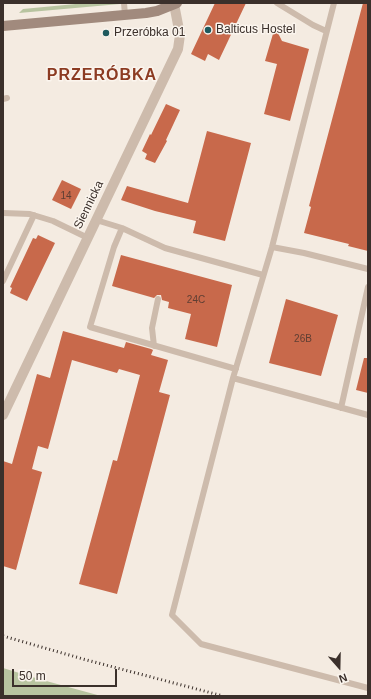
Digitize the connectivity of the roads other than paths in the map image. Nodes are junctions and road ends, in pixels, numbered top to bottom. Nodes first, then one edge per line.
1 (124, 3) edge
2 (277, 3) edge
3 (334, 3) edge
4 (176, 4) edge
5 (126, 15) junction
6 (3, 26) edge
7 (326, 31) junction
8 (3, 213) edge
9 (34, 215) junction
10 (96, 220) junction
11 (122, 228) junction
12 (88, 238) junction
13 (272, 247) junction
14 (368, 269) edge
15 (263, 275) junction
16 (3, 281) edge
17 (368, 287) edge
18 (158, 299) dead end
19 (154, 346) junction
20 (236, 369) junction
21 (233, 378) junction
22 (341, 408) junction
23 (3, 415) edge
24 (368, 415) edge
25 (368, 688) edge

1 - 5 lane
2 - 7 lane
3 - 7 lane
4 - 5 street
4 - 10 street, Siennicka
5 - 6 street
7 - 13 lane
8 - 9 lane
9 - 12 lane
9 - 16 lane
10 - 11 lane
10 - 12 street, Siennicka
11 - 15 lane
11 - 19 lane
12 - 23 street, Siennicka
13 - 14 lane
13 - 15 lane
15 - 20 lane
17 - 22 lane
18 - 19 lane
19 - 20 lane
20 - 21 lane
21 - 22 lane
21 - 25 lane
22 - 24 lane

